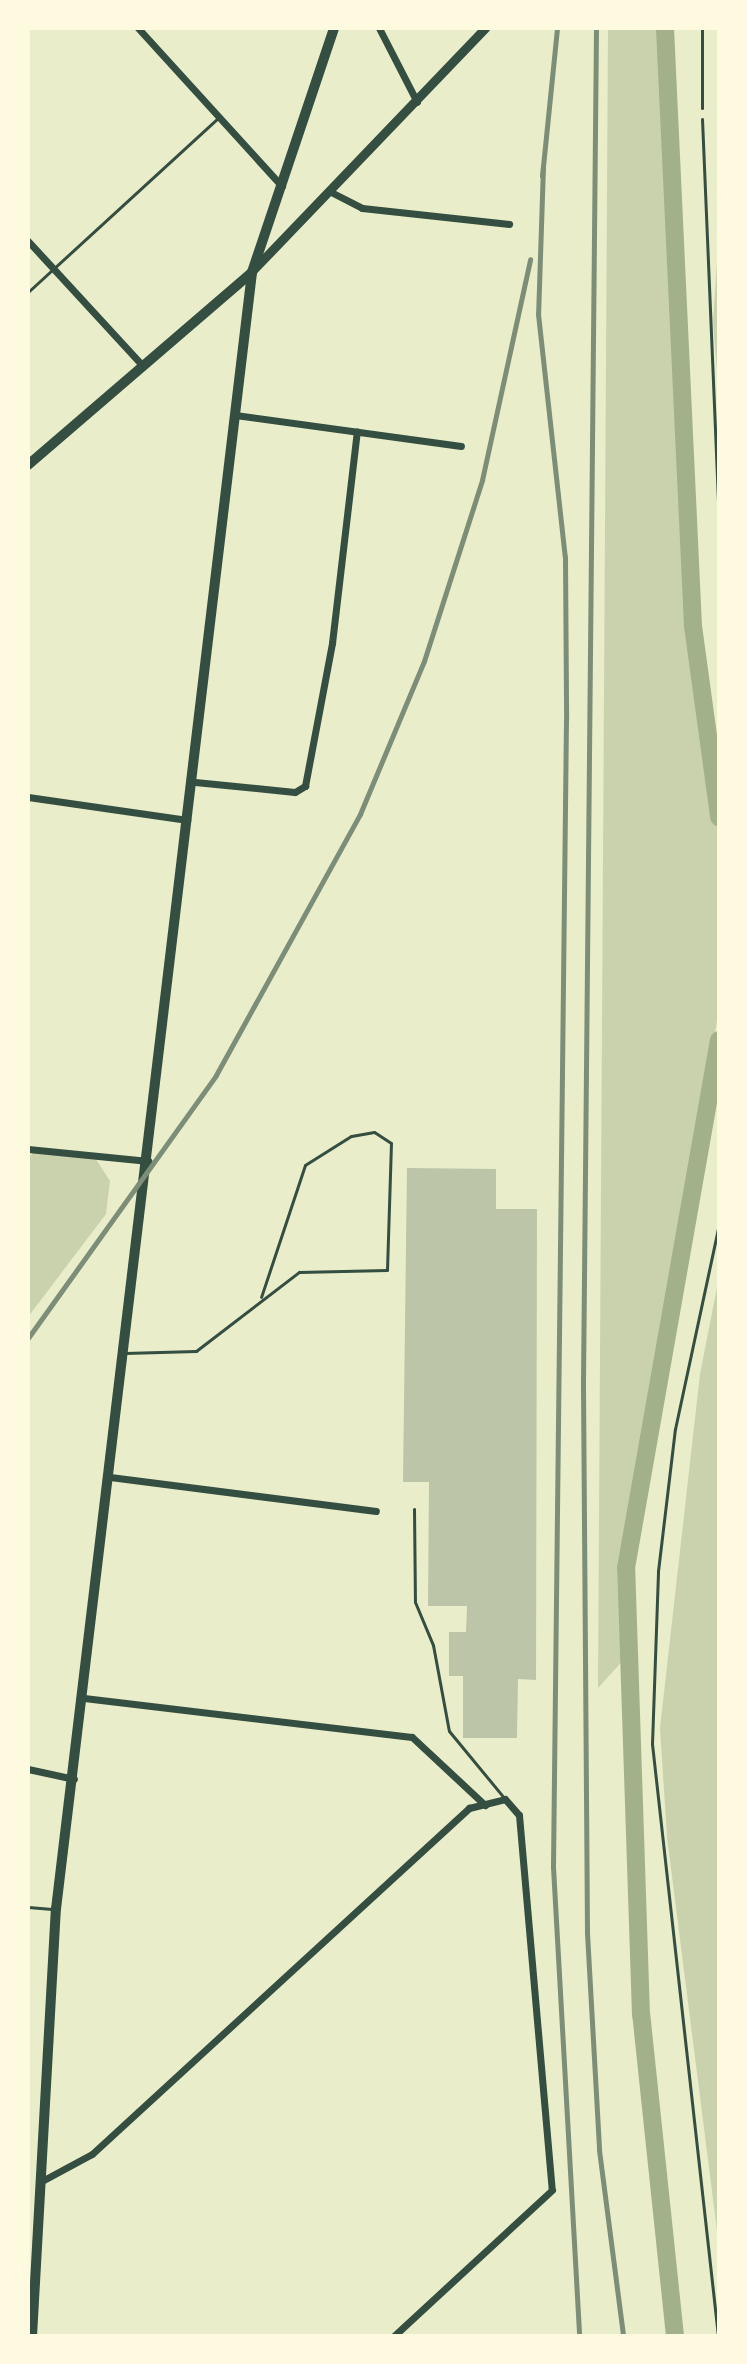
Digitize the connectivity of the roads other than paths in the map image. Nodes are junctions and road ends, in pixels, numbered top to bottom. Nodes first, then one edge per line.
1 (138, 28) edge
2 (334, 28) edge
3 (379, 28) edge
4 (485, 28) edge
5 (702, 28) edge
6 (417, 102) junction
7 (702, 108) road end
8 (219, 117) junction
9 (282, 186) junction
10 (329, 191) junction
11 (509, 224) dead end
12 (28, 241) edge
13 (53, 269) junction
14 (252, 272) junction
15 (28, 292) edge
16 (143, 366) junction
17 (235, 415) junction
18 (357, 431) junction
19 (461, 446) dead end
20 (28, 465) edge
21 (195, 782) junction
22 (28, 797) edge
23 (187, 820) junction
24 (28, 1149) edge
25 (148, 1161) junction
26 (261, 1297) junction
27 (125, 1353) junction
28 (110, 1477) junction
29 (414, 1509) dead end
30 (376, 1511) dead end
31 (84, 1698) junction
32 (28, 1769) edge
33 (74, 1779) junction
34 (505, 1799) junction
35 (485, 1805) junction
36 (28, 1907) edge
37 (56, 1909) junction
38 (39, 2183) junction
39 (31, 2329) edge
40 (394, 2336) edge

1 - 8 street
2 - 9 main road
3 - 6 street
4 - 6 street
5 - 7 lane
6 - 10 street
8 - 9 street
8 - 13 lane
9 - 14 main road
10 - 11 street
10 - 14 street
12 - 13 street
13 - 15 lane
13 - 16 street
14 - 16 main road
14 - 17 main road
16 - 20 main road
17 - 18 street
17 - 21 main road
18 - 19 street
18 - 21 street
21 - 23 main road
22 - 23 street
23 - 25 main road
24 - 25 street
25 - 27 main road
26 - 26 lane
26 - 27 lane
27 - 28 main road
28 - 30 street
28 - 31 main road
29 - 34 lane
31 - 33 main road
31 - 35 street
32 - 33 street
33 - 37 main road
34 - 35 street
34 - 40 street
35 - 38 street
36 - 37 lane
37 - 38 main road
38 - 39 main road

